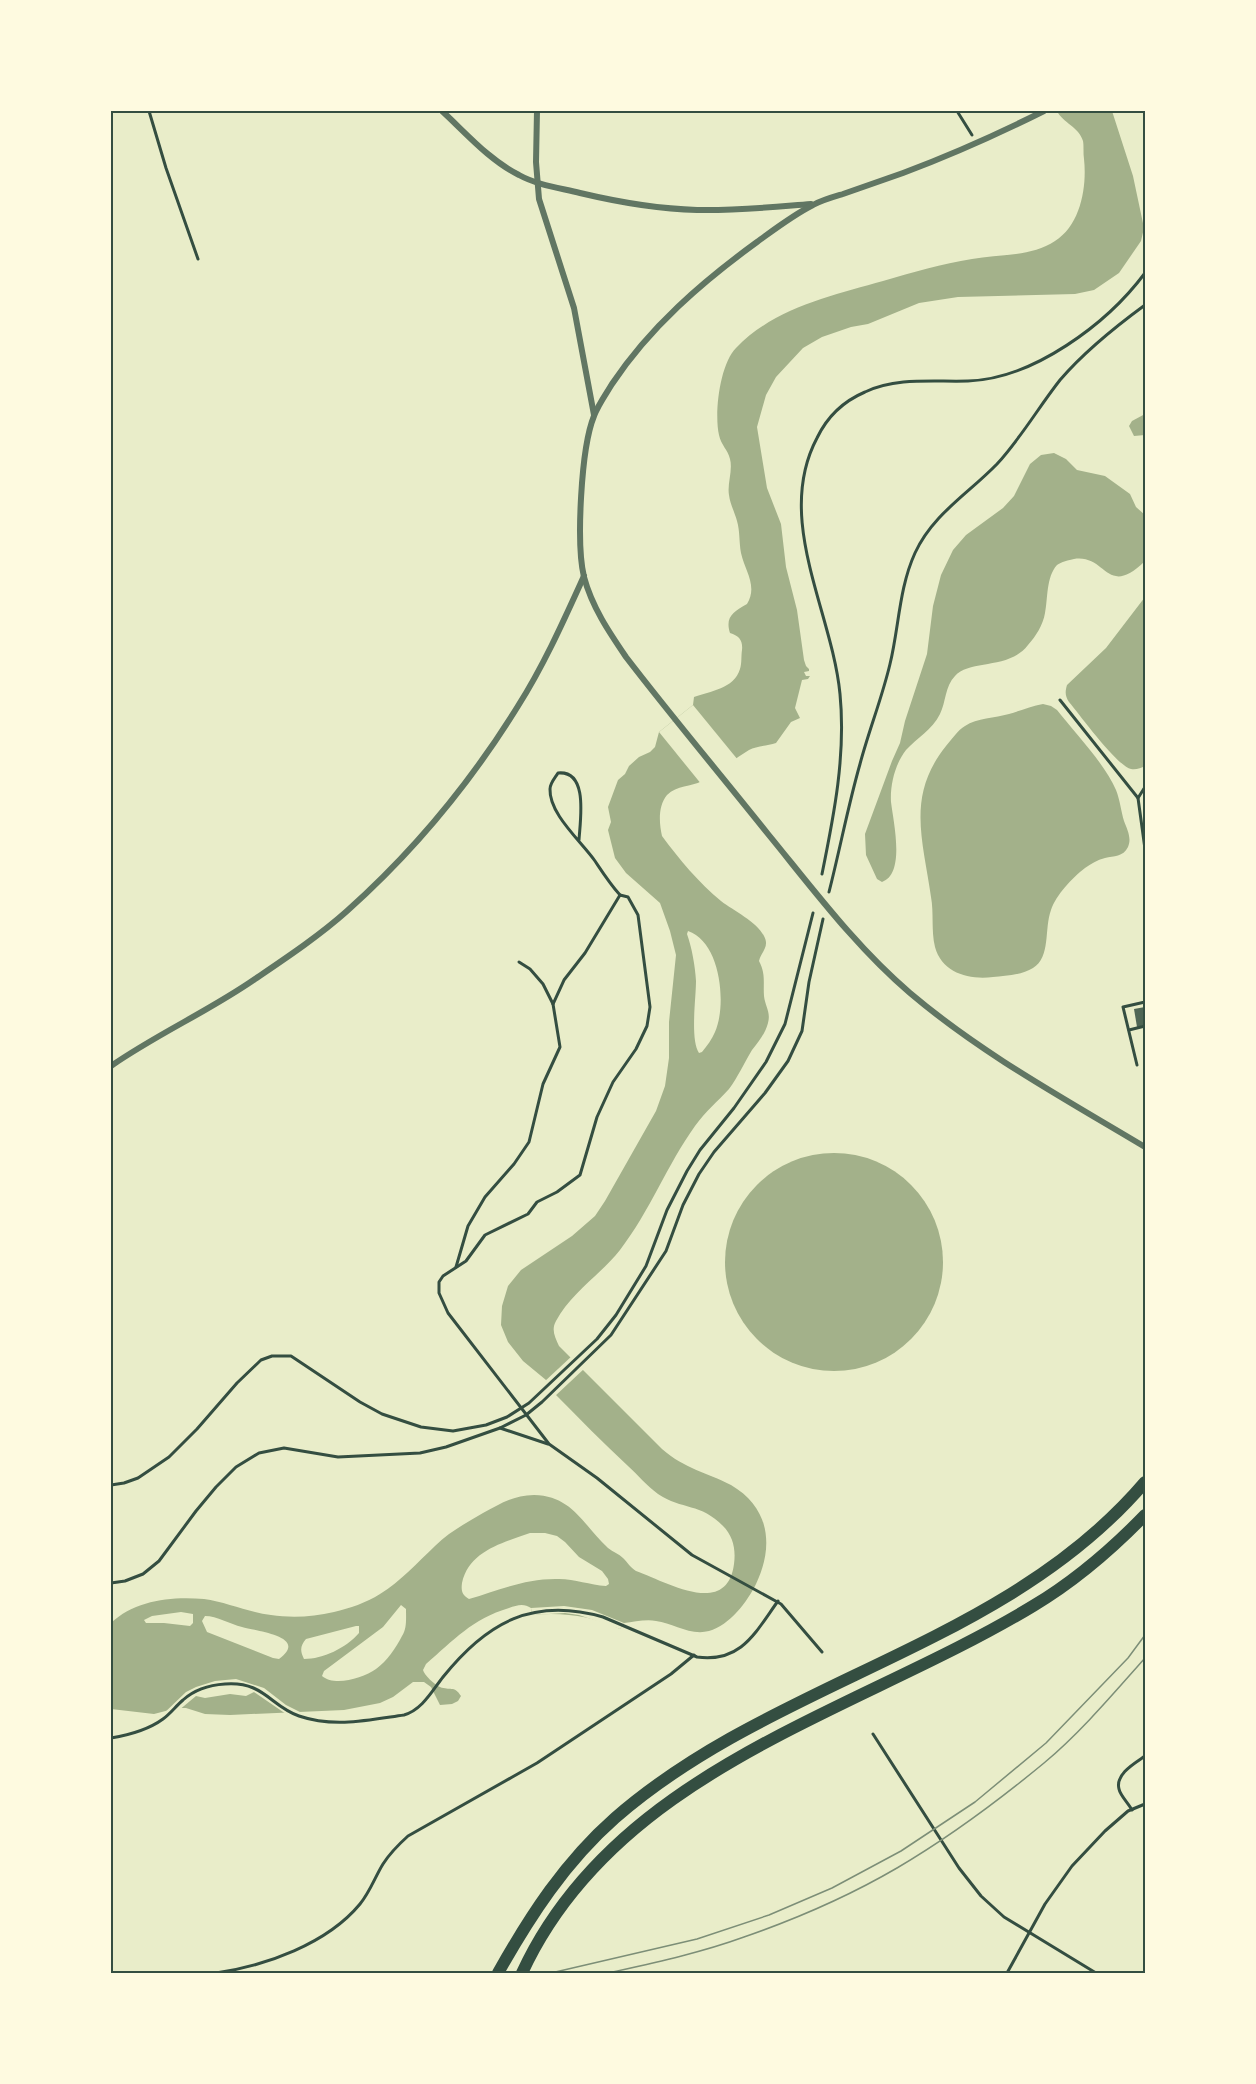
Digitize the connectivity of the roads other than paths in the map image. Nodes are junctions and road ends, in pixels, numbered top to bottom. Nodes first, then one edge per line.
1 (442, 111) edge
2 (537, 111) edge
3 (1044, 111) edge
4 (536, 182) junction
5 (814, 204) junction
6 (594, 416) junction
7 (584, 576) junction
8 (111, 1066) edge
9 (1145, 1147) edge
10 (1145, 1482) edge
11 (1145, 1515) edge
12 (524, 1970) edge
13 (498, 1973) edge

1 - 4 street
2 - 4 street
3 - 5 street
4 - 5 street
4 - 6 street
5 - 6 street
6 - 7 street
7 - 8 street
7 - 9 street
10 - 13 main road
11 - 12 main road

